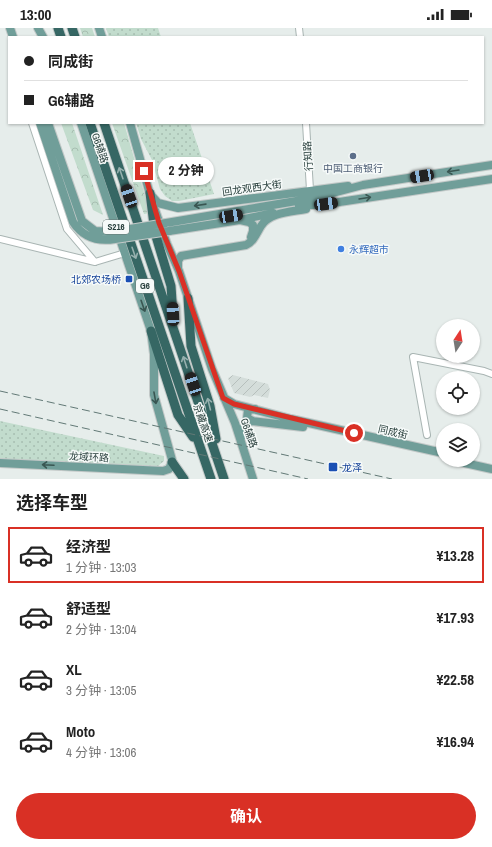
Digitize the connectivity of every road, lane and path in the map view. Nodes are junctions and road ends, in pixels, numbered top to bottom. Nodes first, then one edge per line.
1 (32, 124) edge
2 (40, 124) edge
3 (44, 124) edge
4 (48, 124) edge
5 (80, 124) edge
6 (90, 124) edge
7 (104, 124) edge
8 (130, 124) edge
9 (306, 124) edge
10 (492, 165) edge
11 (492, 179) edge
12 (363, 185) junction
13 (310, 190) junction
14 (150, 193) junction
15 (322, 204) junction
16 (240, 220) junction
17 (168, 227) junction
18 (114, 235) junction
19 (0, 239) edge
20 (167, 244) junction
21 (125, 253) junction
22 (95, 262) junction
23 (179, 271) junction
24 (188, 298) junction
25 (174, 327) junction
26 (152, 331) junction
27 (492, 374) edge
28 (223, 398) junction
29 (256, 409) junction
30 (253, 421) junction
31 (426, 435) dead end
32 (241, 441) junction
33 (200, 448) junction
34 (436, 451) edge
35 (436, 456) edge
36 (172, 462) junction
37 (480, 462) edge
38 (0, 463) edge
39 (492, 464) edge
40 (480, 466) edge
41 (492, 469) edge
42 (157, 471) junction
43 (223, 475) edge
44 (161, 479) edge
45 (179, 479) edge
46 (184, 479) edge
47 (210, 479) edge
48 (253, 479) edge

1 - 22 street
2 - 18 main road
3 - 18 main road
4 - 18 main road
5 - 21 main road, G6辅路 / S216
6 -> 33 highway, 京藏高速 / G6
25 -> 7 highway, 京藏高速 / G6
8 - 14 main road, G6辅路
9 - 13 street, 行知路
10 -> 12 main road, 回龙观西大街
15 -> 11 main road
12 - 13 main road, 回龙观西大街
12 - 17 main road, 回龙观西大街
13 -> 14 main road, 回龙观西大街
14 - 20 main road, G6辅路
14 - 25 highway
15 - 16 main road
15 - 17 main road
15 - 23 main road
16 - 17 main road
16 - 20 main road
17 - 18 main road, bridge
19 - 22 street
20 - 23 main road, G6辅路
21 - 22 street
21 -> 26 main road, G6辅路 / S216
23 - 24 main road, G6辅路
24 - 28 main road, G6辅路
43 -> 24 highway
43 -> 25 highway, 京藏高速 / G6
26 - 33 highway
26 -> 36 main road, G6辅路 / S216
27 - 31 street
28 - 29 main road, 同成街
28 - 32 main road, G6辅路
29 - 30 main road
29 - 34 main road, 同成街
30 - 32 main road
30 - 35 main road, 同成街
32 - 48 main road, G6辅路
33 - 47 highway, 京藏高速 / G6
36 - 42 main road
36 - 45 main road, G6辅路 / S216
36 - 46 highway
37 - 39 main road
42 -> 38 main road, 龙域环路
40 - 41 main road
42 - 44 main road

